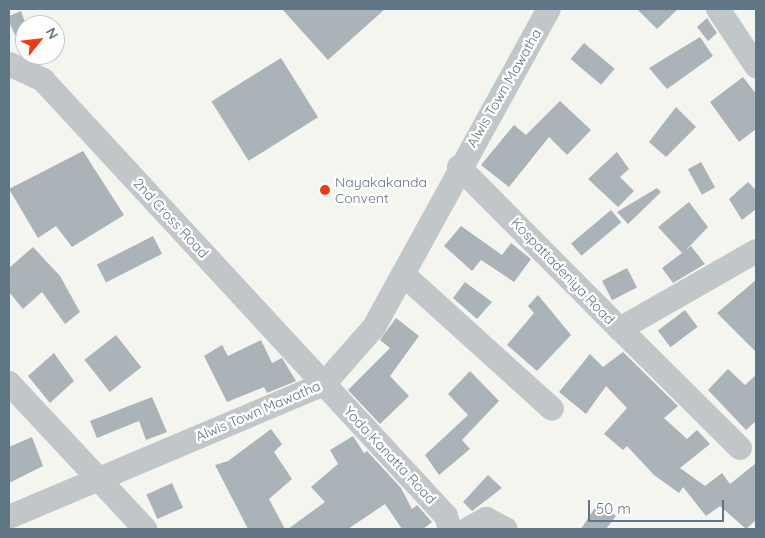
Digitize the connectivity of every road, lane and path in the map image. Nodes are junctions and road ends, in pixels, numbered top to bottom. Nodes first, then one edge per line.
1 (549, 9) edge
2 (718, 9) edge
3 (9, 64) edge
4 (756, 66) edge
5 (459, 167) junction
6 (756, 251) edge
7 (405, 276) junction
8 (620, 329) junction
9 (9, 383) edge
10 (324, 384) junction
11 (552, 410) dead end
12 (740, 448) dead end
13 (100, 478) junction
14 (9, 517) edge
15 (146, 529) edge
16 (450, 529) edge
17 (468, 529) edge
18 (506, 529) edge

1 - 5 street, Alwis Town Mawatha
2 - 4 street
3 - 10 street, 2nd Cross Road
5 - 7 street, Alwis Town Mawatha
5 - 8 street, Kospattadeniya Road
6 - 8 street, Kospattadeniya Road
7 - 10 street, Alwis Town Mawatha
7 - 11 street
8 - 12 street
9 - 13 street
10 - 13 street, Alwis Town Mawatha
10 - 16 street, Yoda Kanatta Road
13 - 14 street, Alwis Town Mawatha
13 - 15 street
17 - 18 street

